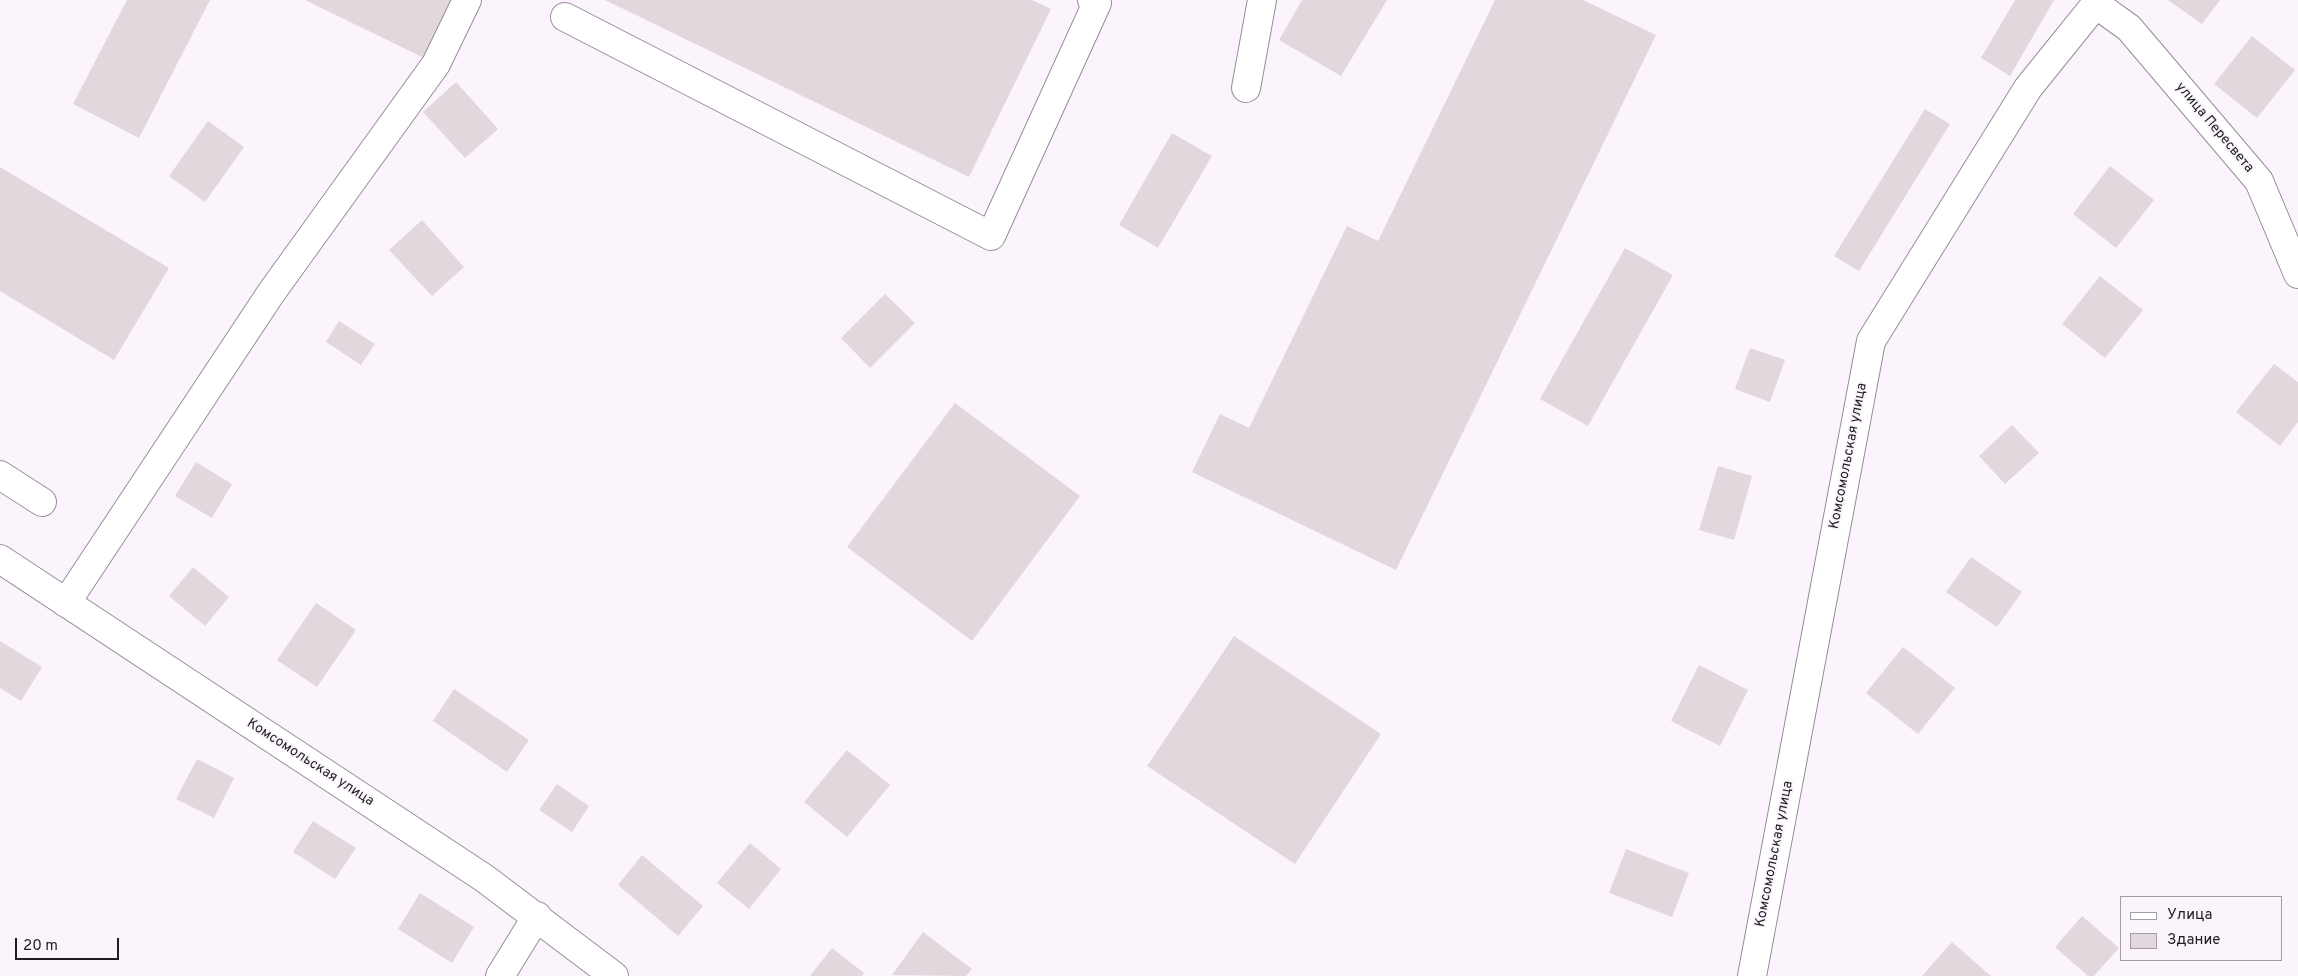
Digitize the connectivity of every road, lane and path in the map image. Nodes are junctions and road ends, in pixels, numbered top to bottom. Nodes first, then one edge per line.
1 (467, 0) edge
2 (1092, 0) edge
3 (1262, 0) edge
4 (2098, 2) edge
5 (565, 17) dead end
6 (1246, 88) dead end
7 (2298, 274) edge
8 (0, 474) edge
9 (42, 502) dead end
10 (0, 559) edge
11 (66, 603) junction
12 (537, 916) junction
13 (500, 976) edge
14 (614, 976) edge
15 (1752, 976) edge

1 - 11 street
2 - 5 street
3 - 6 street
4 - 7 street, улица Пересвета
4 - 15 street, Комсомольская улица
8 - 9 street
10 - 11 street, Комсомольская улица
11 - 12 street, Комсомольская улица
12 - 13 street
12 - 14 street, Комсомольская улица

